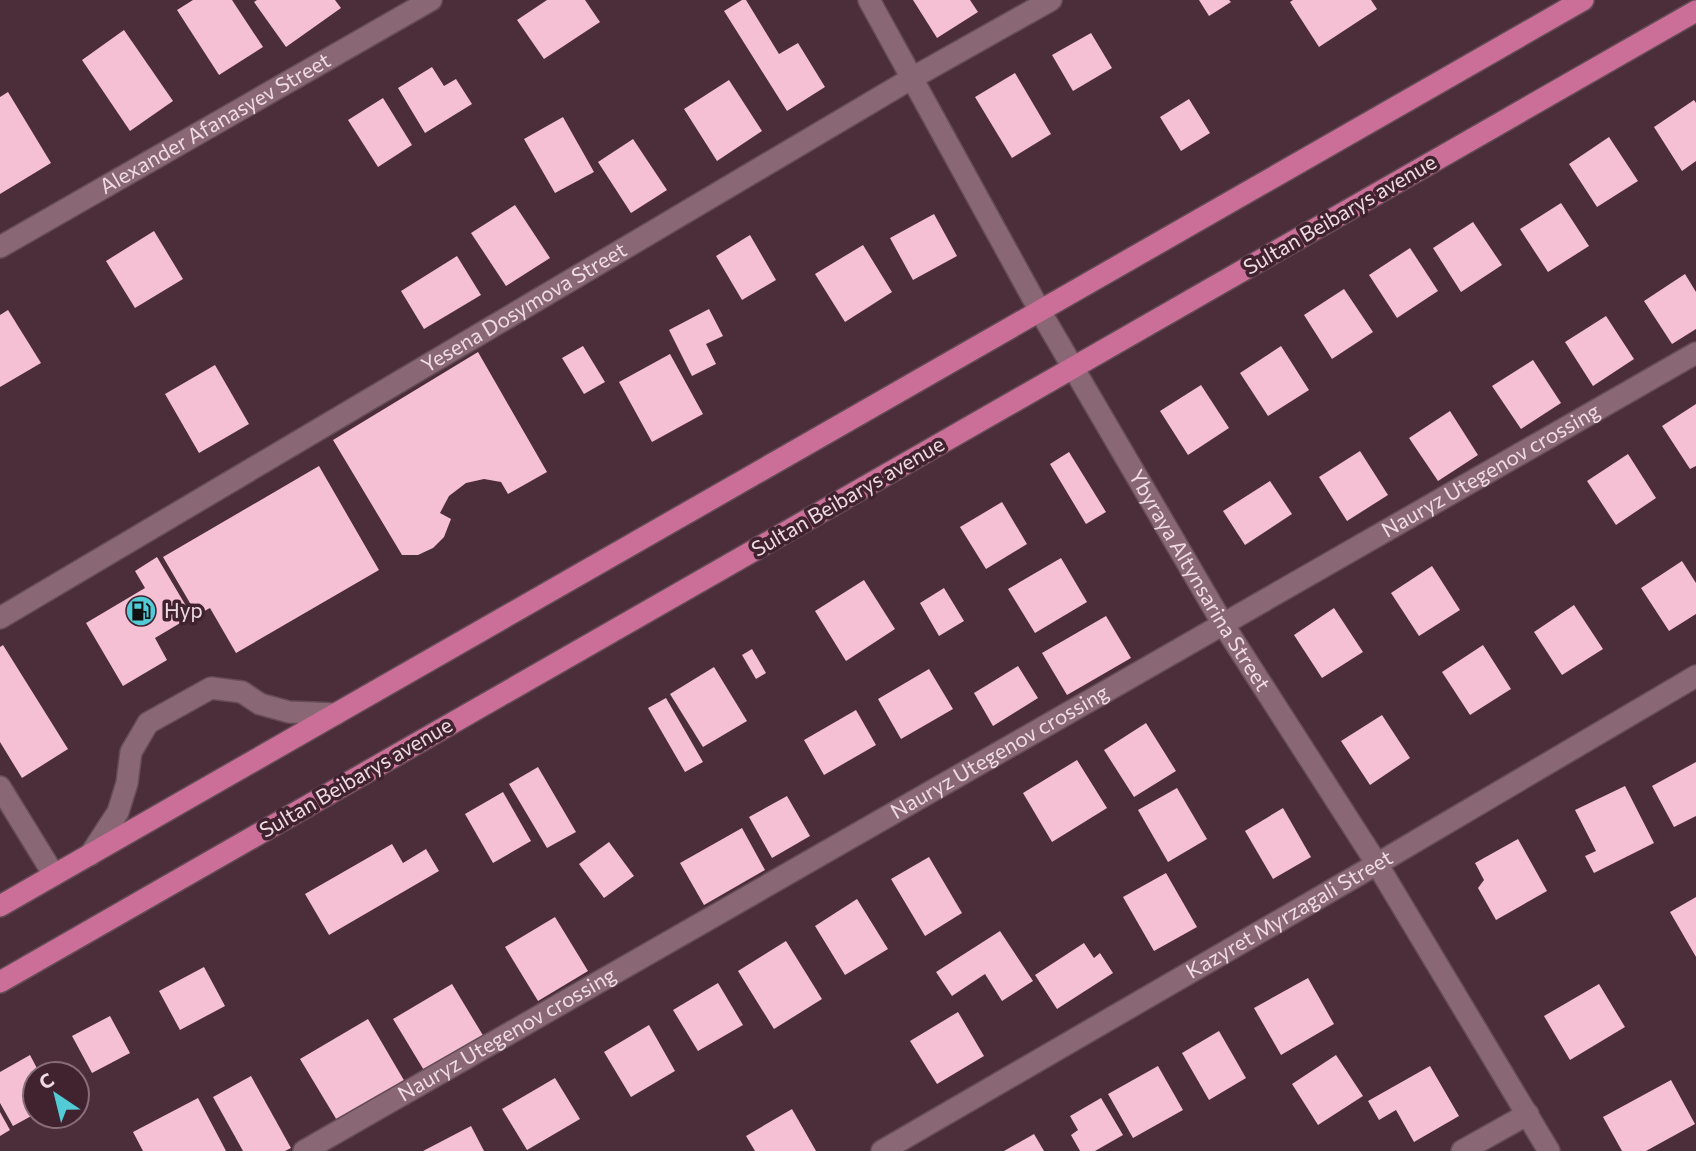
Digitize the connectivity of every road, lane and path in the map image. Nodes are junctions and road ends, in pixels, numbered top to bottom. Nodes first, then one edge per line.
1 (430, 0) edge
2 (869, 0) edge
3 (1051, 0) edge
4 (1583, 0) edge
5 (1696, 11) edge
6 (914, 77) junction
7 (0, 247) edge
8 (1040, 311) junction
9 (1696, 353) edge
10 (1073, 368) junction
11 (0, 618) edge
12 (1223, 624) junction
13 (1696, 676) edge
14 (336, 714) junction
15 (0, 787) edge
16 (90, 855) junction
17 (1377, 864) junction
18 (54, 875) junction
19 (0, 906) edge
20 (0, 982) edge
21 (1528, 1114) junction
22 (304, 1151) edge
23 (881, 1151) edge
24 (1462, 1151) edge
25 (1549, 1151) edge

1 - 7 street, Alexander Afanasyev Street
2 - 6 street, Ybyraya Altynsarina Street
3 - 6 street, Yesena Dosymova Street
4 - 8 main road
5 - 10 main road, Sultan Beibarys avenue
6 - 8 street, Ybyraya Altynsarina Street
6 - 11 street, Yesena Dosymova Street
8 - 10 street, Ybyraya Altynsarina Street
8 - 14 main road
9 - 12 street, Nauryz Utegenov crossing
10 - 12 street, Ybyraya Altynsarina Street
10 - 20 main road, Sultan Beibarys avenue
12 - 17 street, Ybyraya Altynsarina Street
12 - 22 street, Nauryz Utegenov crossing
13 - 17 street, Kazyret Myrzagali Street
14 - 16 main road
14 - 16 street
15 - 18 street
16 - 18 main road
17 - 21 street, Ybyraya Altynsarina Street
17 - 23 street, Kazyret Myrzagali Street
18 - 19 main road
21 - 24 street
21 - 25 street, Ybyraya Altynsarina Street

